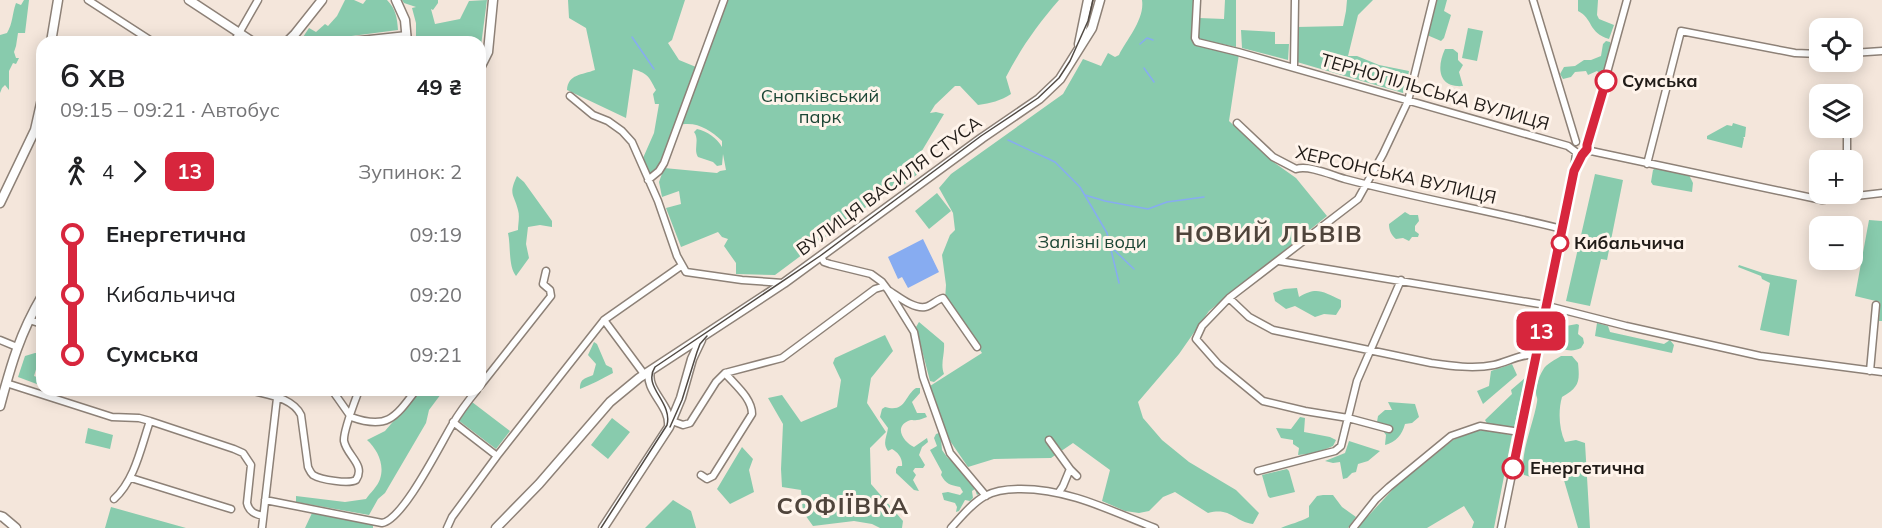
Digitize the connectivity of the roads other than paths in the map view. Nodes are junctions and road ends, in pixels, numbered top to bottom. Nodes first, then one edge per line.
1 (58, 0) edge
2 (88, 0) edge
3 (189, 0) edge
4 (258, 0) edge
5 (322, 0) edge
6 (396, 0) edge
7 (493, 0) edge
8 (724, 0) edge
9 (1088, 0) edge
10 (1100, 0) edge
11 (1197, 0) edge
12 (1295, 0) edge
13 (1433, 0) edge
14 (1533, 0) edge
15 (1627, 0) edge
16 (52, 36) edge
17 (144, 36) edge
18 (234, 36) edge
19 (237, 36) edge
20 (294, 36) edge
21 (407, 36) edge
22 (1078, 47) junction
23 (1882, 51) edge
24 (1863, 52) edge
25 (1809, 54) edge
26 (486, 56) edge
27 (1294, 67) junction
28 (570, 96) dead end
29 (1408, 101) junction
30 (1238, 123) dead end
31 (36, 126) edge
32 (1580, 149) junction
33 (1647, 164) junction
34 (648, 180) junction
35 (1366, 184) junction
36 (1882, 193) edge
37 (1863, 195) edge
38 (1809, 197) edge
39 (0, 203) edge
40 (1562, 229) junction
41 (821, 257) junction
42 (1279, 261) junction
43 (681, 266) junction
44 (546, 271) dead end
45 (1401, 280) junction
46 (784, 283) junction
47 (885, 286) junction
48 (1229, 298) junction
49 (1876, 305) dead end
50 (1546, 306) junction
51 (36, 307) edge
52 (29, 320) junction
53 (604, 320) junction
54 (36, 322) edge
55 (703, 337) junction
56 (0, 340) edge
57 (17, 347) junction
58 (977, 348) dead end
59 (1369, 351) junction
60 (1536, 355) junction
61 (672, 356) junction
62 (689, 371) junction
63 (1870, 371) junction
64 (1882, 372) edge
65 (647, 373) junction
66 (725, 373) junction
67 (486, 378) edge
68 (6, 383) junction
69 (36, 393) edge
70 (47, 396) edge
71 (270, 396) edge
72 (337, 396) edge
73 (357, 396) edge
74 (411, 396) edge
75 (472, 396) edge
76 (277, 398) junction
77 (660, 399) junction
78 (680, 399) junction
79 (0, 402) edge
80 (351, 417) junction
81 (1348, 418) junction
82 (150, 421) junction
83 (453, 422) junction
84 (670, 424) junction
85 (1389, 429) dead end
86 (1520, 432) junction
87 (1049, 440) dead end
88 (497, 456) junction
89 (1070, 470) junction
90 (1258, 471) dead end
91 (701, 475) dead end
92 (1077, 476) dead end
93 (130, 478) junction
94 (1059, 492) junction
95 (986, 495) junction
96 (114, 499) dead end
97 (265, 500) junction
98 (231, 509) dead end
99 (0, 516) edge
100 (263, 516) junction
101 (388, 522) junction
102 (16, 528) edge
103 (262, 528) edge
104 (394, 528) edge
105 (447, 528) edge
106 (496, 528) edge
107 (603, 528) edge
108 (951, 528) edge
109 (1155, 528) edge
110 (1353, 528) edge
111 (1500, 528) edge

1 - 16 main road
2 - 17 street
3 - 18 main road
4 - 19 street
5 - 20 main road
6 - 21 main road
7 - 26 main road
8 - 34 street
9 - 22 main road, ВУЛИЦЯ ВАСИЛЯ СТУСА
10 - 22 main road, ВУЛИЦЯ ВАСИЛЯ СТУСА
11 - 27 street, ТЕРНОПІЛЬСЬКА ВУЛИЦЯ
12 - 27 street, ТЕРНОПІЛЬСЬКА ВУЛИЦЯ
13 - 29 street
14 - 32 street
15 - 32 street
22 - 41 main road, ВУЛИЦЯ ВАСИЛЯ СТУСА
23 - 24 street
25 - 33 street
27 - 29 street, ТЕРНОПІЛЬСЬКА ВУЛИЦЯ
28 - 34 street
29 - 32 street, ТЕРНОПІЛЬСЬКА ВУЛИЦЯ
29 - 35 street
30 - 35 street, ХЕРСОНСЬКА ВУЛИЦЯ
31 - 39 main road
32 - 33 street, ТЕРНОПІЛЬСЬКА ВУЛИЦЯ
32 - 40 street
33 - 38 street, ТЕРНОПІЛЬСЬКА ВУЛИЦЯ
34 - 43 street
35 - 40 street, ХЕРСОНСЬКА ВУЛИЦЯ
35 - 42 street
36 - 37 street, ТЕРНОПІЛЬСЬКА ВУЛИЦЯ
40 - 50 street
41 - 46 main road, ВУЛИЦЯ ВАСИЛЯ СТУСА
41 - 47 street
42 - 45 street
42 - 48 street
43 - 46 street
43 - 53 street
44 - 67 street
45 - 50 street
45 - 59 street
46 - 55 main road, ВУЛИЦЯ ВАСИЛЯ СТУСА
47 - 58 street
47 - 66 street
47 - 95 street
48 - 59 street
48 - 81 street
49 - 63 street
50 - 60 street
50 - 63 street
51 - 52 main road
52 - 54 street
52 - 57 main road
53 - 65 street
53 - 88 street
55 - 61 main road, ВУЛИЦЯ ВАСИЛЯ СТУСА
55 - 62 main road
56 - 57 street
57 - 68 main road
59 - 60 street
59 - 81 street
60 - 86 street
61 - 62 main road
61 - 65 main road
62 - 78 main road
63 - 64 street
65 - 77 main road
65 - 106 main road
66 - 84 street
66 - 91 street
68 - 69 street
68 - 79 main road
70 - 82 street
71 - 76 street
72 - 80 street
73 - 80 street
74 - 80 street
75 - 83 street
76 - 80 street
76 - 97 street
77 - 78 main road
77 - 84 main road
78 - 84 main road
81 - 85 street
81 - 90 street
82 - 93 street
82 - 100 street
83 - 88 street
83 - 101 street
84 - 107 main road
86 - 110 street
86 - 111 street
87 - 89 street
88 - 105 street
89 - 92 street
89 - 94 street
93 - 96 street
93 - 98 street
94 - 95 street
94 - 109 street
95 - 108 street
97 - 100 street
97 - 101 street
99 - 102 main road
100 - 103 street
101 - 104 street

